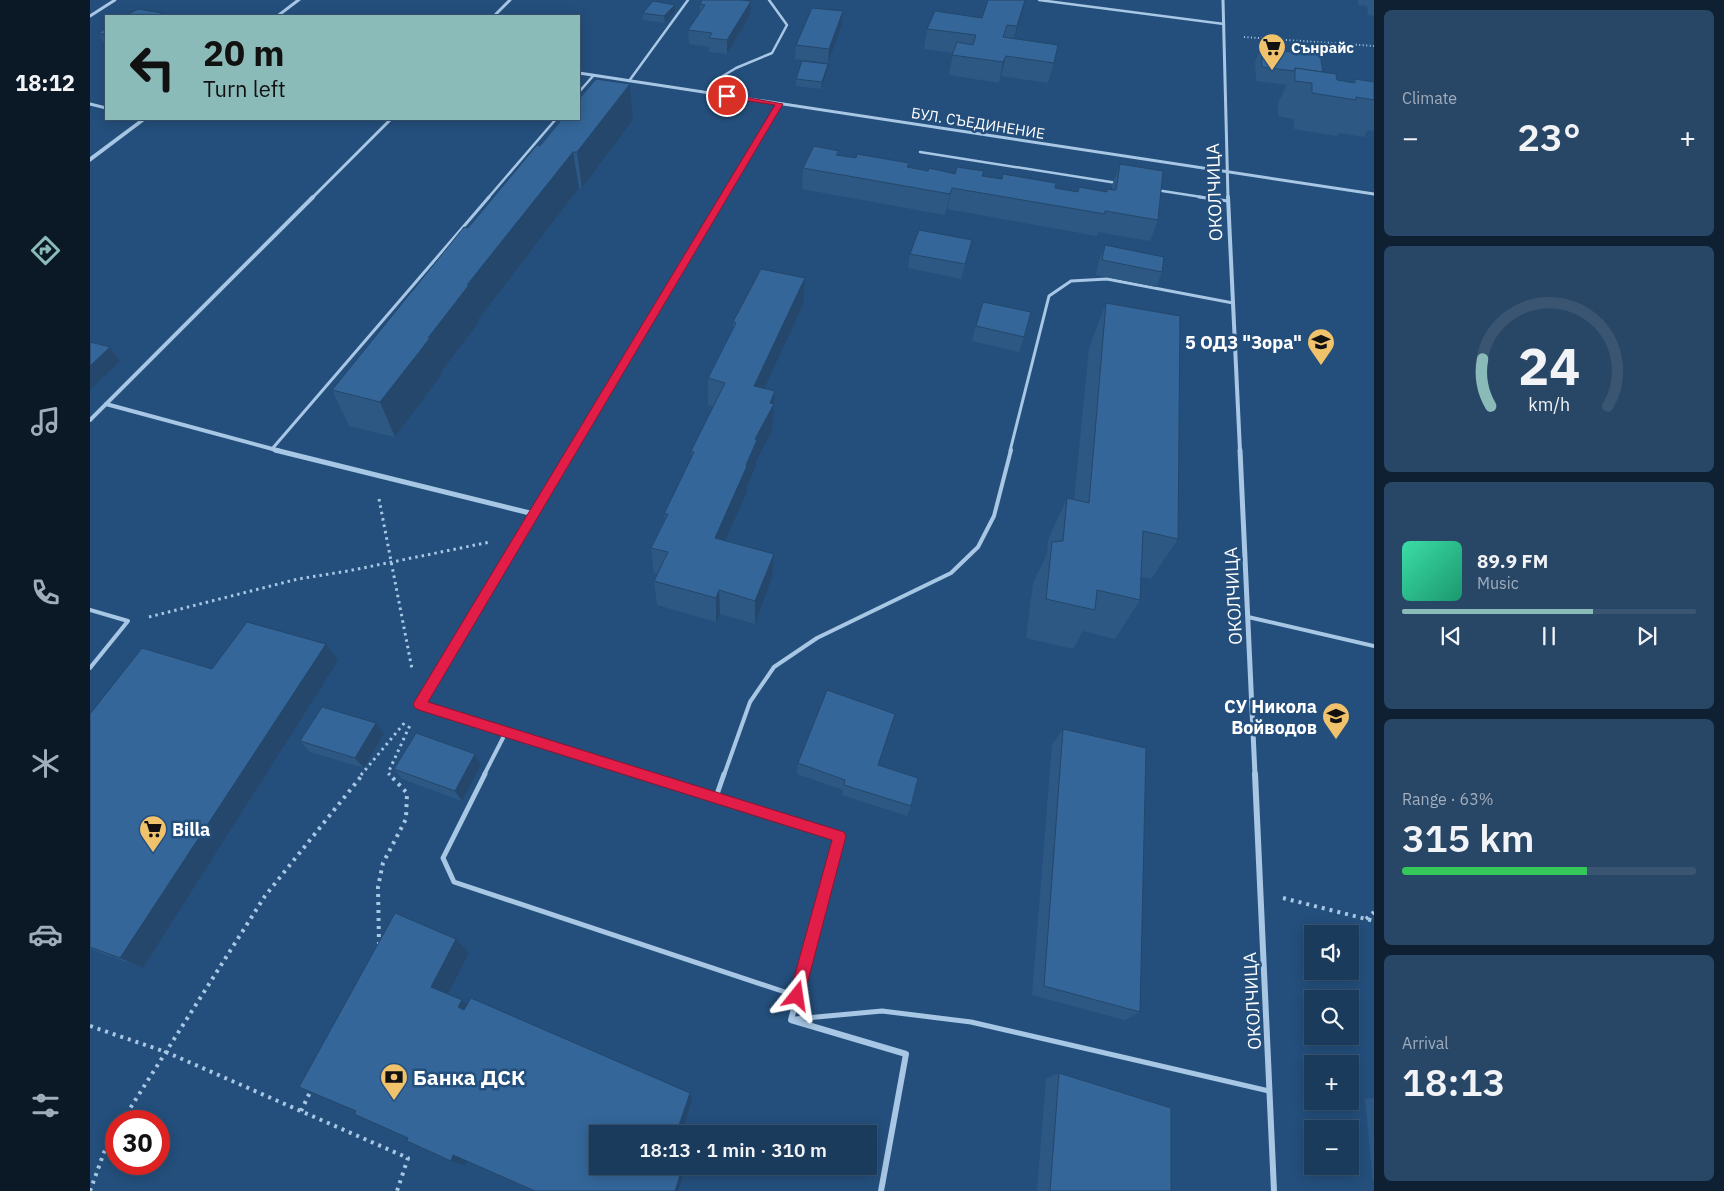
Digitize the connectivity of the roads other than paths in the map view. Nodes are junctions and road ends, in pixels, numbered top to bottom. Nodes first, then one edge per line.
1 (115, 0) edge
2 (298, 0) edge
3 (510, 0) edge
4 (688, 0) edge
5 (769, 0) edge
6 (1039, 0) edge
7 (1223, 0) edge
8 (278, 15) edge
9 (495, 15) edge
10 (90, 16) edge
11 (1224, 24) junction
12 (580, 74) edge
13 (593, 76) junction
14 (629, 81) junction
15 (580, 91) edge
16 (709, 93) junction
17 (90, 104) edge
18 (780, 104) junction
19 (105, 108) edge
20 (143, 120) edge
21 (390, 120) edge
22 (555, 120) edge
23 (920, 152) dead end
24 (90, 160) edge
25 (1227, 172) junction
26 (1122, 184) edge
27 (1151, 189) edge
28 (1374, 194) edge
29 (1228, 201) junction
30 (1233, 303) junction
31 (106, 404) junction
32 (90, 420) edge
33 (272, 449) junction
34 (534, 514) junction
35 (90, 610) edge
36 (1248, 616) junction
37 (1374, 646) edge
38 (90, 668) edge
39 (506, 732) junction
40 (716, 797) junction
41 (797, 996) junction
42 (790, 1020) junction
43 (1270, 1091) junction
44 (881, 1191) edge
45 (1274, 1191) edge

1 - 10 street
2 - 8 street
3 - 9 street
4 - 14 lane
5 - 16 lane
6 - 11 lane
7 - 11 street, ОКОЛЧИЦА
11 - 25 street, ОКОЛЧИЦА
12 - 13 street, БУЛ. СЪЕДИНЕНИЕ
13 - 14 street, БУЛ. СЪЕДИНЕНИЕ
13 - 15 lane
14 - 16 street, БУЛ. СЪЕДИНЕНИЕ
16 - 18 street, БУЛ. СЪЕДИНЕНИЕ
17 - 19 street
18 - 25 street, БУЛ. СЪЕДИНЕНИЕ
18 - 34 street
20 - 24 street
21 - 31 street
22 - 33 lane
23 - 26 lane
25 - 28 street, БУЛ. СЪЕДИНЕНИЕ
25 - 29 street, ОКОЛЧИЦА
27 - 29 lane
29 - 30 street, ОКОЛЧИЦА
30 - 36 street, ОКОЛЧИЦА
30 - 40 lane
31 - 32 street
31 - 33 street
33 - 34 street
34 - 39 street
35 - 38 lane
36 - 37 lane
36 - 43 street, ОКОЛЧИЦА
39 - 40 street
39 - 41 lane
40 - 41 street
41 - 42 street
42 - 43 lane
42 - 44 street
43 - 45 street, ОКОЛЧИЦА

